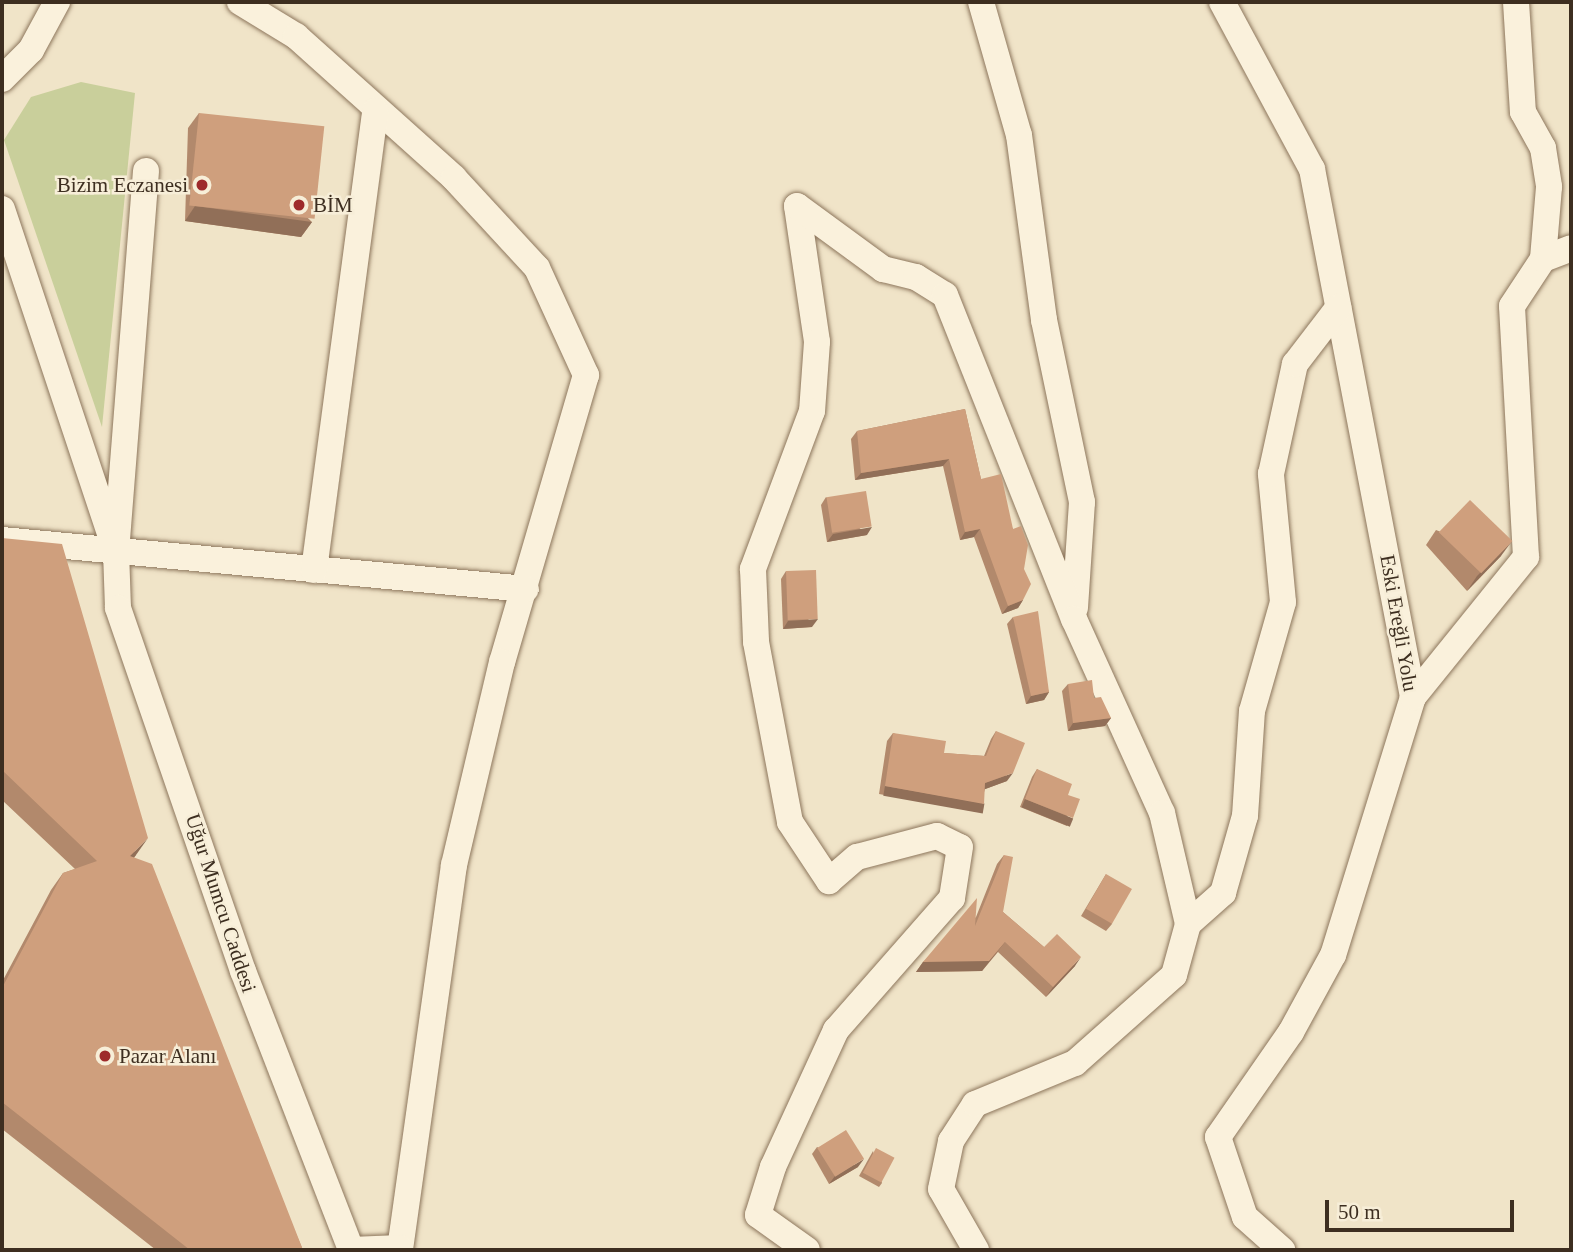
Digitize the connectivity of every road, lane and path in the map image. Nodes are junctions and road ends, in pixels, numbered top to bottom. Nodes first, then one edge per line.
1 (57, 2) edge
2 (241, 2) edge
3 (981, 2) edge
4 (1222, 2) edge
5 (1516, 2) edge
6 (2, 79) edge
7 (374, 111) junction
8 (146, 171) dead end
9 (2, 209) edge
10 (1571, 248) edge
11 (1543, 259) junction
12 (1338, 308) junction
13 (2, 540) edge
14 (116, 551) junction
15 (314, 570) junction
16 (526, 589) junction
17 (1074, 619) junction
18 (1413, 697) junction
19 (1188, 924) junction
20 (351, 1250) edge
21 (807, 1250) edge
22 (976, 1250) edge
23 (1282, 1250) edge

1 - 6 street
2 - 7 street
3 - 17 street
4 - 12 street, Eski Ereğli Yolu
5 - 11 street
7 - 15 street
7 - 16 street
8 - 14 street
9 - 14 street
10 - 11 street
11 - 18 street
12 - 18 street, Eski Ereğli Yolu
12 - 19 street
13 - 14 street
14 - 15 street
14 - 20 street, Uğur Mumcu Caddesi
15 - 16 street
16 - 20 street
17 - 19 street
17 - 21 street
18 - 23 street, Eski Ereğli Yolu
19 - 22 street

